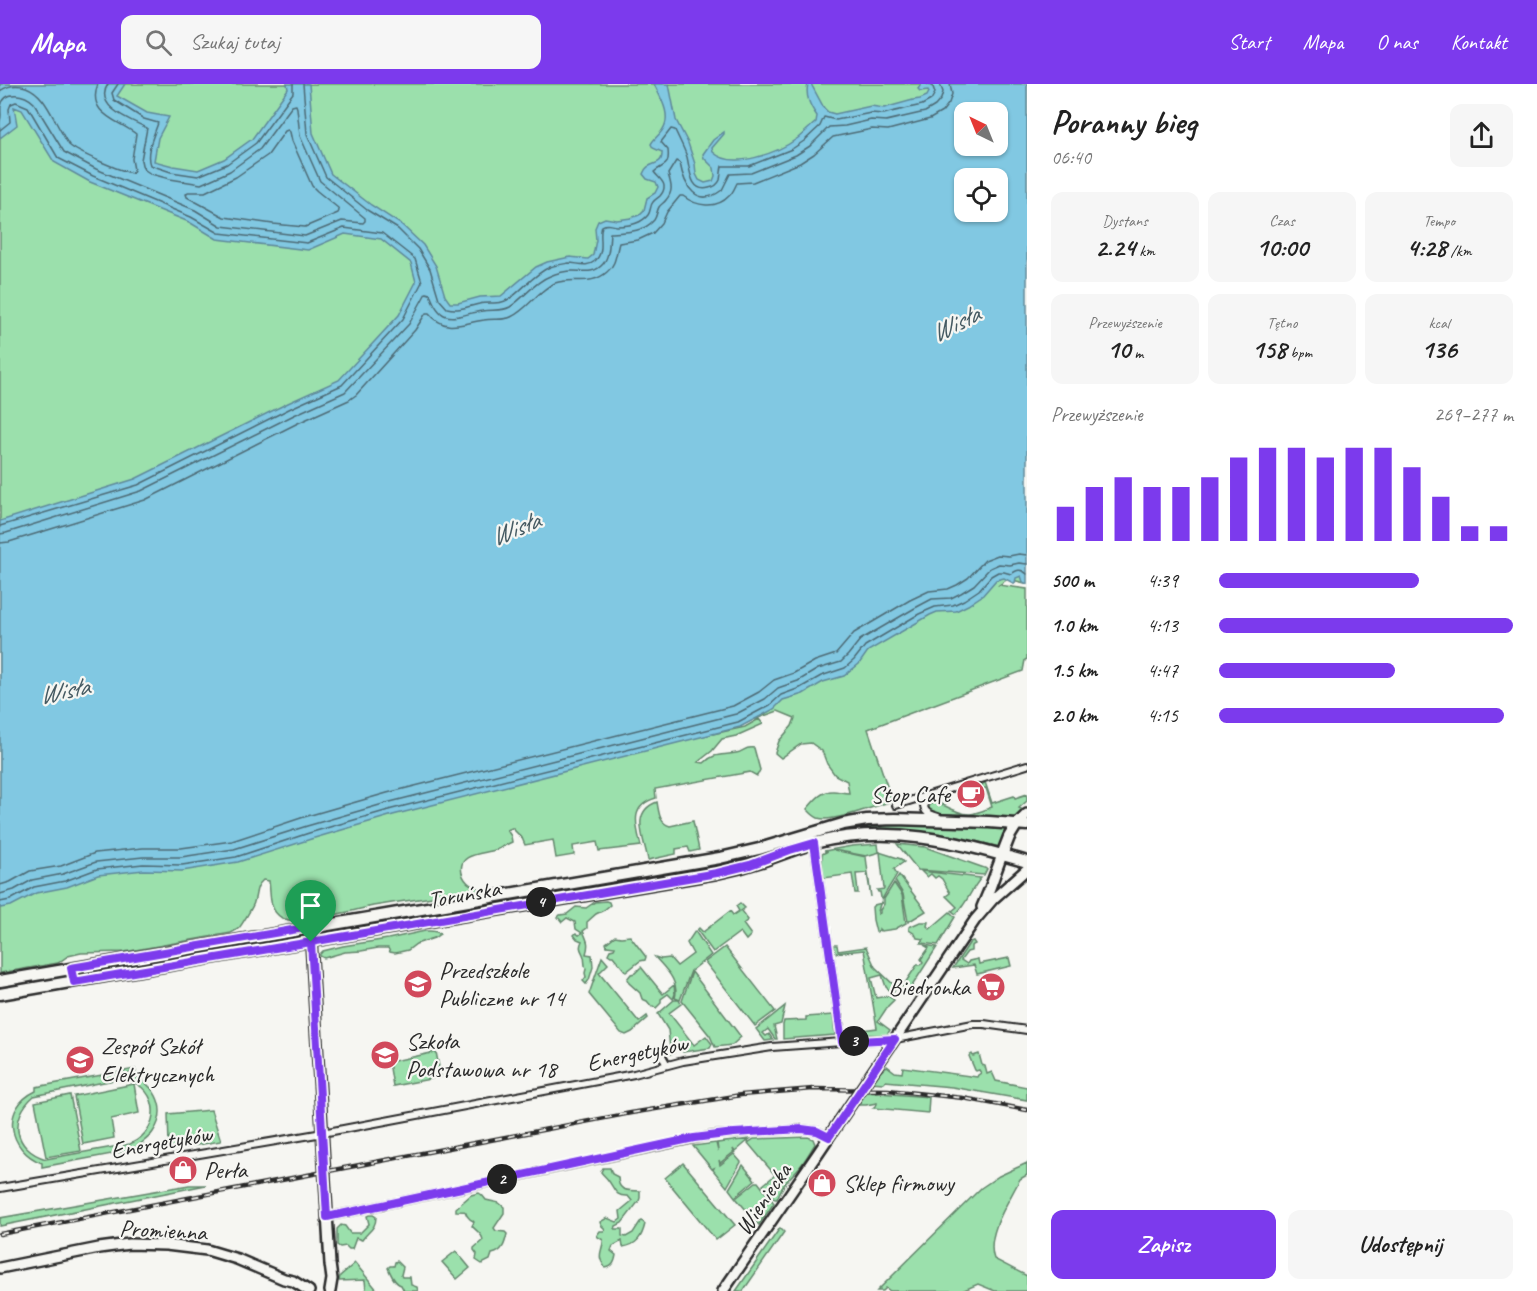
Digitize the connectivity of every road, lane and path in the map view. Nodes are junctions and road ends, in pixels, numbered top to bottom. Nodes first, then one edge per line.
1 (1027, 765) edge
2 (923, 797) junction
3 (896, 805) dead end
4 (924, 808) junction
5 (1027, 814) edge
6 (895, 819) junction
7 (944, 820) junction
8 (1022, 824) edge
9 (814, 843) junction
10 (1002, 855) junction
11 (1027, 862) edge
12 (1027, 869) edge
13 (975, 920) junction
14 (321, 925) junction
15 (311, 942) junction
16 (71, 968) junction
17 (0, 981) edge
18 (74, 982) junction
19 (0, 994) edge
20 (1027, 1030) edge
21 (895, 1039) junction
22 (842, 1042) junction
23 (662, 1056) dead end
24 (667, 1065) junction
25 (322, 1133) junction
26 (829, 1137) junction
27 (0, 1188) edge
28 (327, 1217) junction
29 (330, 1264) junction
30 (0, 1268) edge
31 (284, 1279) junction
32 (298, 1291) edge
33 (309, 1291) edge
34 (324, 1291) edge
35 (330, 1291) edge
36 (723, 1291) edge

1 - 2 street
2 - 3 street
2 - 4 street
4 - 6 street
4 - 7 street, Toruńska
5 - 8 street
6 - 7 main road, Toruńska
6 - 14 main road, Toruńska
7 - 8 main road, Toruńska
8 - 10 main road
9 - 10 main road, Toruńska
9 - 15 main road, Toruńska
9 - 22 street
10 - 11 main road, Toruńska
10 - 13 street, Wieniecka
12 - 13 street, Wieniecka
13 - 21 street, Wieniecka
14 - 15 street
14 - 16 main road, Toruńska
15 - 18 main road, Toruńska
15 - 25 street
16 - 17 main road, Toruńska
16 - 18 main road
18 - 19 main road, Toruńska
20 - 21 street, Energetyków
21 - 22 street, Energetyków
21 - 26 street, Wieniecka
22 - 24 street, Energetyków
23 - 24 street
24 - 25 street, Energetyków
25 - 27 street, Energetyków
25 - 28 street
26 - 28 street
26 - 36 street, Wieniecka
28 - 29 street
29 - 34 street
29 - 35 street
30 - 31 street, Promienna
31 - 32 street, Promienna
31 - 33 street, Promienna

